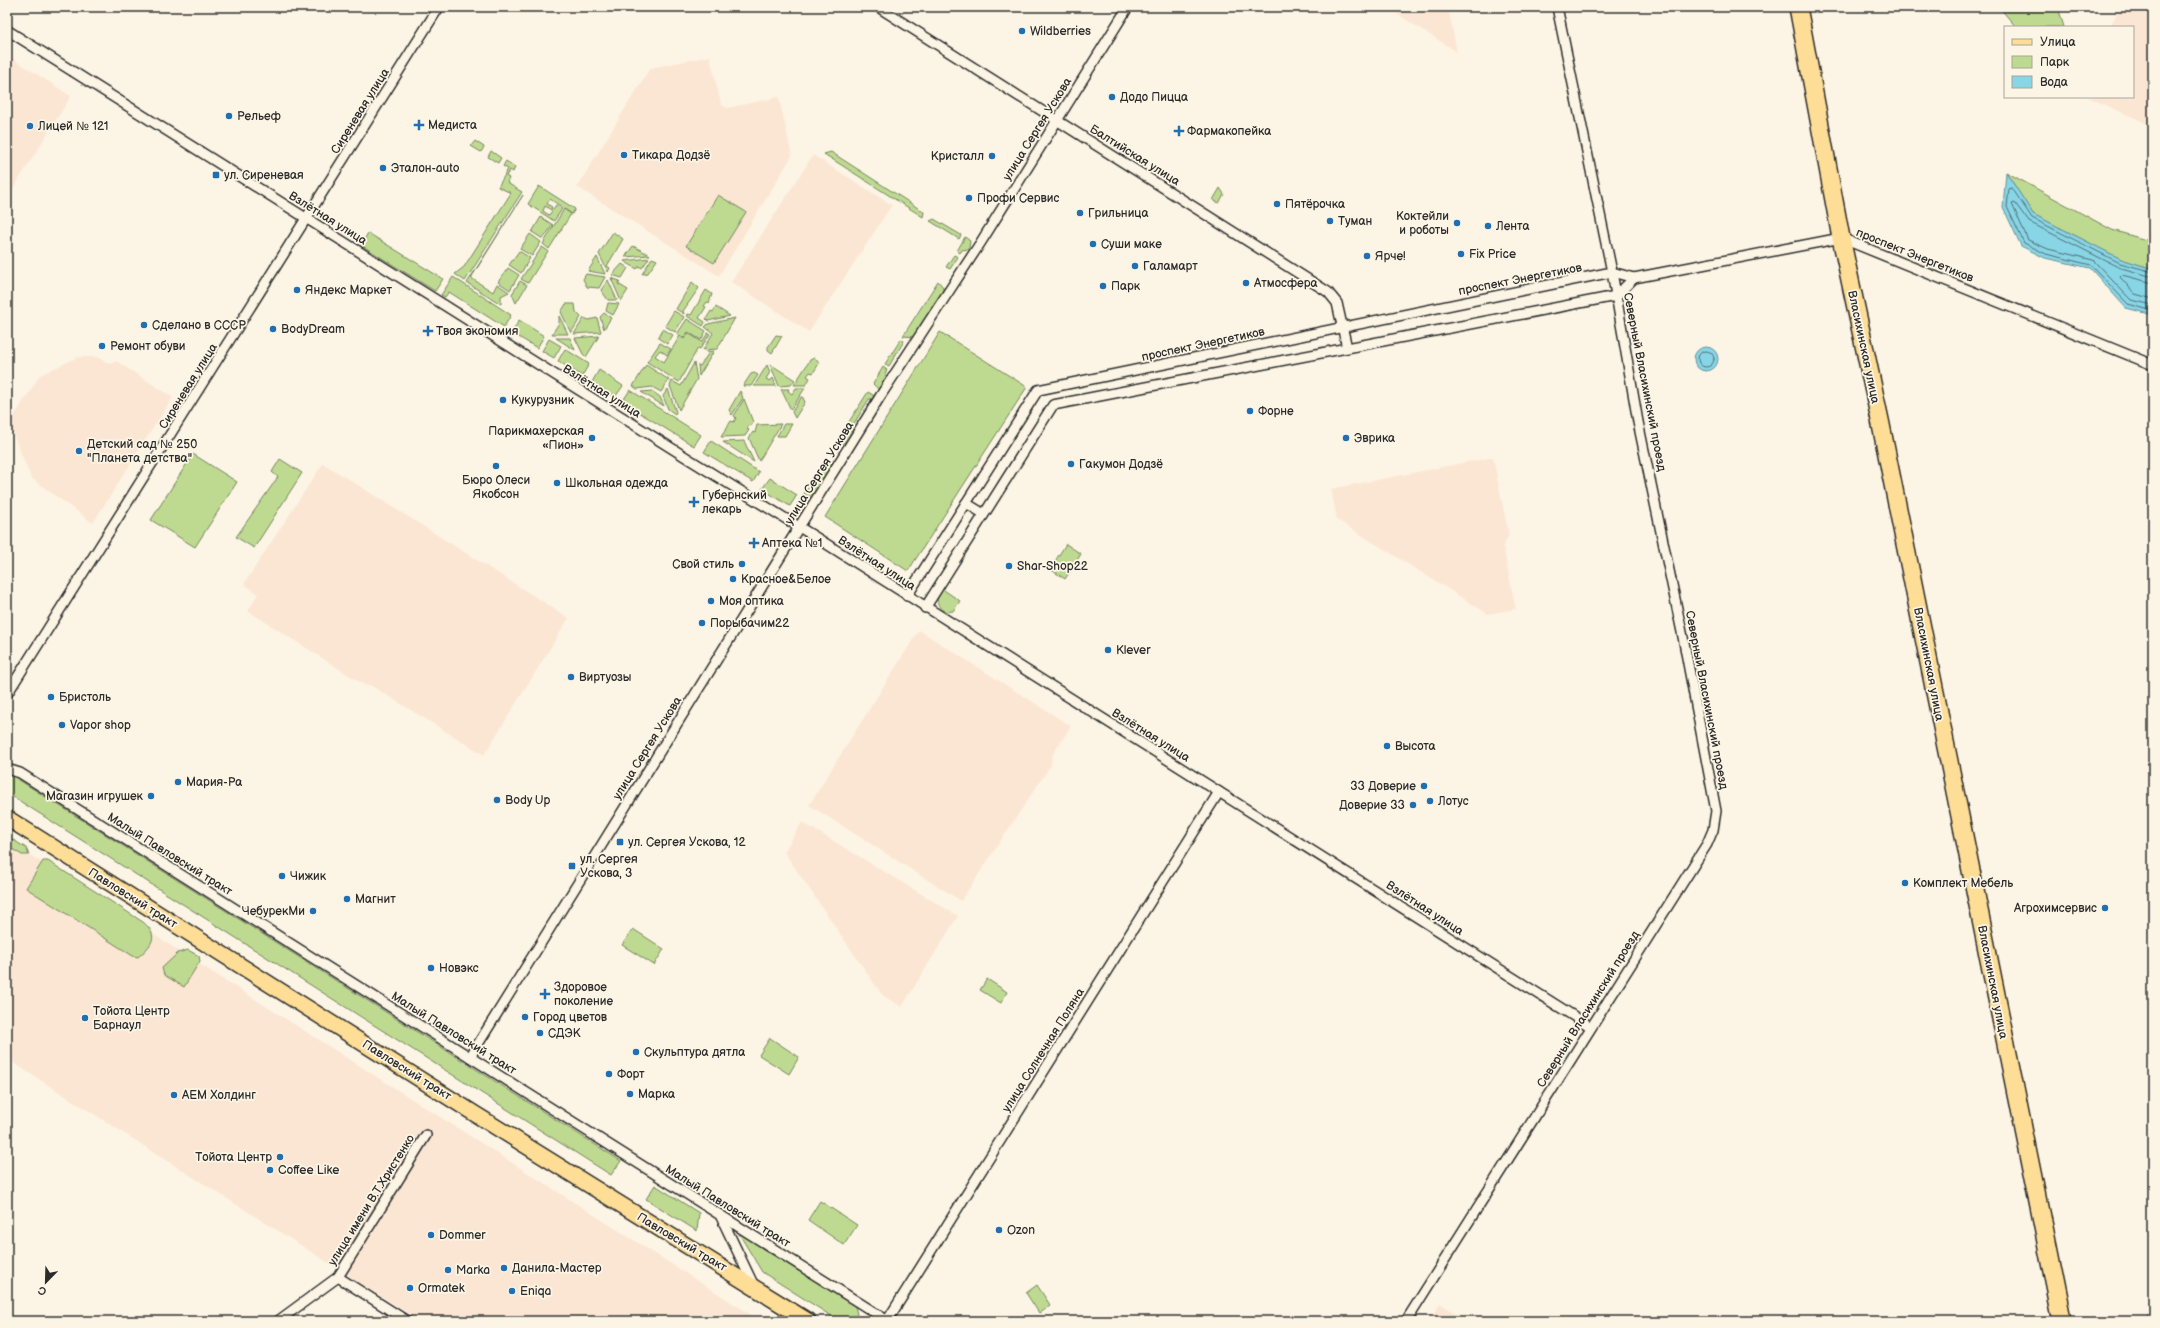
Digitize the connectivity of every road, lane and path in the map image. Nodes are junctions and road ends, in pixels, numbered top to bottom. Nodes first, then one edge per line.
1 (439, 7) edge
2 (878, 7) edge
3 (1128, 7) edge
4 (1557, 7) edge
5 (1798, 7) edge
6 (7, 30) edge
7 (1057, 120) junction
8 (307, 219) junction
9 (1841, 238) junction
10 (1612, 272) junction
11 (1634, 278) junction
12 (1616, 296) junction
13 (1342, 327) junction
14 (1347, 348) junction
15 (2153, 365) edge
16 (966, 503) junction
17 (984, 514) junction
18 (799, 527) junction
19 (907, 596) junction
20 (925, 608) junction
21 (7, 694) edge
22 (7, 769) edge
23 (1219, 792) junction
24 (7, 818) edge
25 (1591, 1027) junction
26 (470, 1057) junction
27 (426, 1134) dead end
28 (722, 1216) junction
29 (338, 1277) junction
30 (755, 1287) junction
31 (278, 1321) edge
32 (408, 1321) edge
33 (808, 1321) edge
34 (887, 1321) edge
35 (1406, 1321) edge
36 (2062, 1321) edge

1 - 8 street, Сиреневая улица
2 - 7 street, Балтийская улица
3 - 7 street, улица Сергея Ускова
4 - 10 street, Северный Власихинский проезд
5 - 9 highway, Власихинская улица
6 - 8 street, Взлётная улица
7 - 13 street, Балтийская улица
7 - 18 street, улица Сергея Ускова
8 - 18 street, Взлётная улица
8 - 21 street, Сиреневая улица
9 - 11 street, проспект Энергетиков
9 - 15 street, проспект Энергетиков
9 - 36 highway, Власихинская улица
10 - 11 street
10 - 12 street, Северный Власихинский проезд
10 - 13 street, проспект Энергетиков
11 - 12 street
12 - 14 street
12 - 25 street, Северный Власихинский проезд
13 - 14 street, Балтийская улица
13 - 16 street, проспект Энергетиков
14 - 17 street
16 - 17 street
16 - 19 street, проспект Энергетиков
17 - 20 street
18 - 19 street, Взлётная улица
18 - 26 street, улица Сергея Ускова
19 - 20 street, Взлётная улица
20 - 23 street, Взлётная улица
22 - 26 street, Малый Павловский тракт
23 - 25 street, Взлётная улица
23 - 34 street, улица Солнечная Поляна
24 - 30 main road, Павловский тракт
25 - 35 street, Северный Власихинский проезд
26 - 28 street, Малый Павловский тракт
27 - 29 street, улица имени В.Т.Христенко
28 - 30 street
28 - 34 street, Малый Павловский тракт
29 - 31 street, улица имени В.Т.Христенко
29 - 32 street
30 - 33 main road, Павловский тракт

